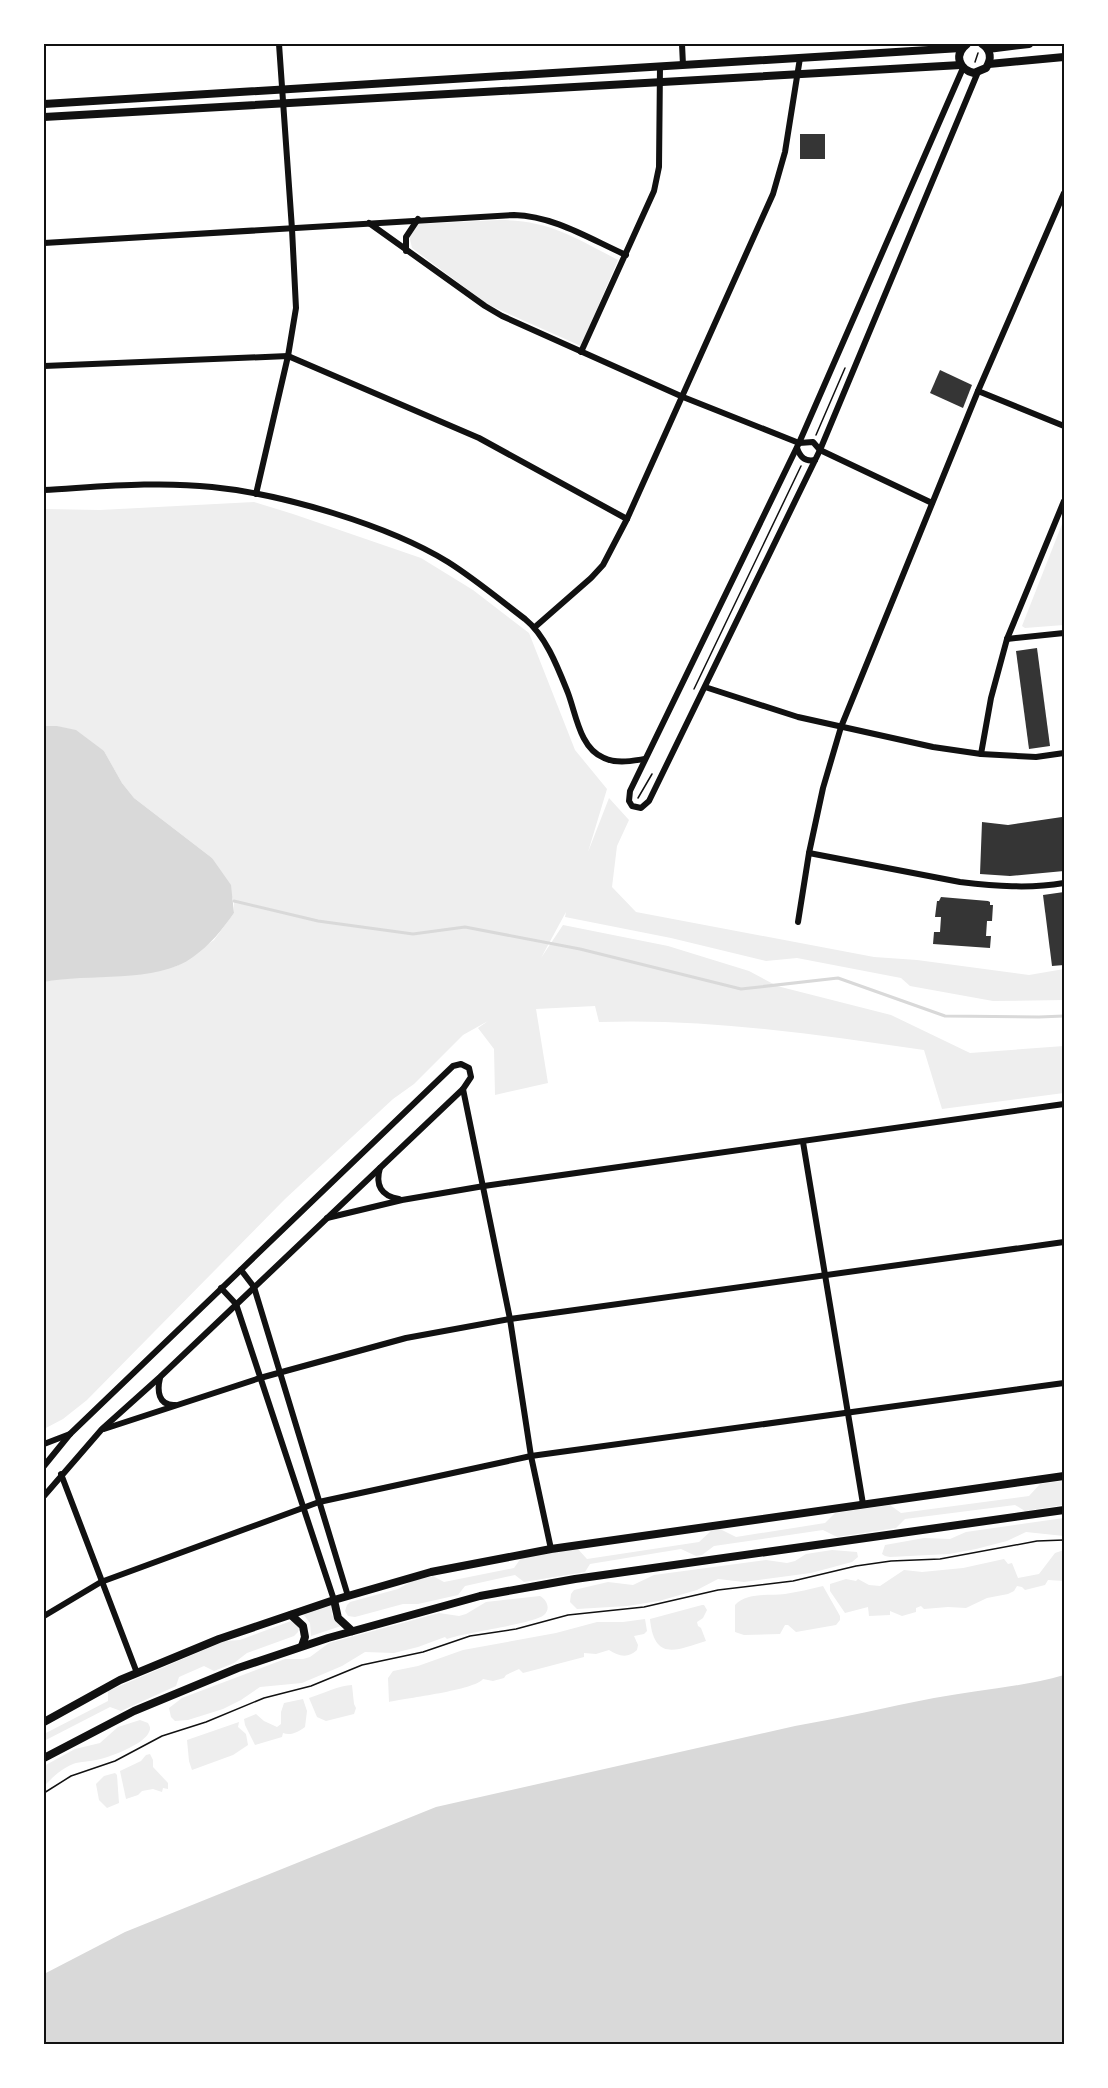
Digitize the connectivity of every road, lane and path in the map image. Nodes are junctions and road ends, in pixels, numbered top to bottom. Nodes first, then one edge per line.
1 (279, 44) edge
2 (682, 44) edge
3 (1029, 44) edge
4 (964, 46) edge
5 (986, 46) edge
6 (1065, 57) edge
7 (800, 58) junction
8 (989, 64) junction
9 (683, 65) junction
10 (660, 66) junction
11 (962, 66) junction
12 (978, 72) junction
13 (798, 74) junction
14 (660, 82) junction
15 (281, 89) junction
16 (44, 104) edge
17 (282, 104) junction
18 (44, 117) edge
19 (1065, 193) edge
20 (418, 219) junction
21 (369, 223) junction
22 (292, 229) junction
23 (44, 243) edge
24 (406, 250) junction
25 (626, 255) junction
26 (581, 352) junction
27 (288, 356) junction
28 (44, 366) edge
29 (978, 391) junction
30 (683, 397) junction
31 (1065, 426) edge
32 (798, 446) junction
33 (820, 450) junction
34 (815, 460) junction
35 (44, 490) edge
36 (256, 494) junction
37 (1065, 501) edge
38 (932, 503) junction
39 (627, 519) junction
40 (535, 627) junction
41 (1065, 633) edge
42 (1007, 639) junction
43 (705, 687) junction
44 (841, 727) junction
45 (1065, 753) edge
46 (981, 754) junction
47 (645, 759) junction
48 (809, 853) junction
49 (1065, 883) edge
50 (798, 922) dead end
51 (464, 1089) junction
52 (1065, 1104) edge
53 (803, 1142) junction
54 (381, 1168) junction
55 (484, 1186) junction
56 (402, 1200) junction
57 (327, 1218) junction
58 (1065, 1242) edge
59 (241, 1270) junction
60 (825, 1276) junction
61 (254, 1287) junction
62 (221, 1288) junction
63 (236, 1304) junction
64 (510, 1319) junction
65 (279, 1373) junction
66 (160, 1377) junction
67 (260, 1378) junction
68 (1065, 1383) edge
69 (178, 1405) junction
70 (849, 1412) junction
71 (102, 1429) junction
72 (70, 1434) junction
73 (44, 1444) edge
74 (531, 1456) junction
75 (44, 1466) edge
76 (61, 1474) junction
77 (1065, 1476) edge
78 (44, 1496) edge
79 (319, 1502) junction
80 (863, 1504) junction
81 (302, 1507) junction
82 (1065, 1510) edge
83 (1065, 1540) edge
84 (550, 1548) junction
85 (101, 1582) junction
86 (348, 1596) junction
87 (334, 1600) junction
88 (291, 1615) junction
89 (44, 1616) edge
90 (352, 1630) junction
91 (302, 1646) junction
92 (137, 1673) junction
93 (44, 1722) edge
94 (44, 1758) edge
95 (44, 1793) edge

1 - 15 street
2 - 9 street
3 - 5 street
4 - 7 street
4 - 11 street
5 - 8 street
6 - 8 street
7 - 9 street
7 - 13 street
8 - 12 street
9 - 10 street
10 - 14 street
10 - 15 street
11 - 12 street
11 - 13 street
11 - 32 street
12 - 33 street
13 - 14 street
13 - 30 street
14 - 17 street
14 - 25 street
15 - 16 street
15 - 17 street
17 - 18 street
17 - 22 street
19 - 29 street
20 - 21 street
20 - 24 street
20 - 25 street
21 - 22 street
21 - 24 street
22 - 23 street
22 - 27 street
24 - 26 street
25 - 26 street
26 - 30 street
27 - 28 street
27 - 36 street
27 - 39 street
29 - 31 street
29 - 38 street
30 - 32 street
30 - 39 street
32 - 33 street
32 - 34 street
32 - 47 street
33 - 34 street
33 - 38 street
34 - 43 street
35 - 36 street
36 - 40 street
37 - 42 street
38 - 44 street
39 - 40 street
40 - 47 street
41 - 42 street
42 - 46 street
43 - 44 street
43 - 47 street
44 - 46 street
44 - 48 street
45 - 46 street
48 - 49 street
48 - 50 street
51 - 54 street
51 - 55 street
51 - 59 street
52 - 53 street
53 - 55 street
53 - 60 street
54 - 56 street
54 - 57 street
55 - 56 street
55 - 64 street
56 - 57 street
57 - 61 street
58 - 60 street
59 - 61 street
59 - 62 street
60 - 64 street
60 - 70 street
61 - 63 street
61 - 65 street
62 - 63 street
62 - 72 street
63 - 66 street
63 - 67 street
64 - 65 street
64 - 74 street
65 - 67 street
65 - 79 street
66 - 69 street
66 - 71 street
67 - 69 street
67 - 81 street
68 - 70 street
69 - 71 street
70 - 74 street
70 - 80 street
71 - 76 street
72 - 73 street
72 - 75 street
74 - 79 street
74 - 84 street
76 - 78 street
76 - 85 street
77 - 80 main road
79 - 81 street
79 - 86 street
80 - 84 main road
81 - 85 street
81 - 87 street
82 - 90 main road
83 - 95 path
84 - 86 main road
85 - 89 street
85 - 92 street
86 - 87 main road
87 - 88 main road
87 - 90 main road
88 - 91 main road
88 - 92 main road
90 - 91 main road
91 - 94 main road
92 - 93 main road

